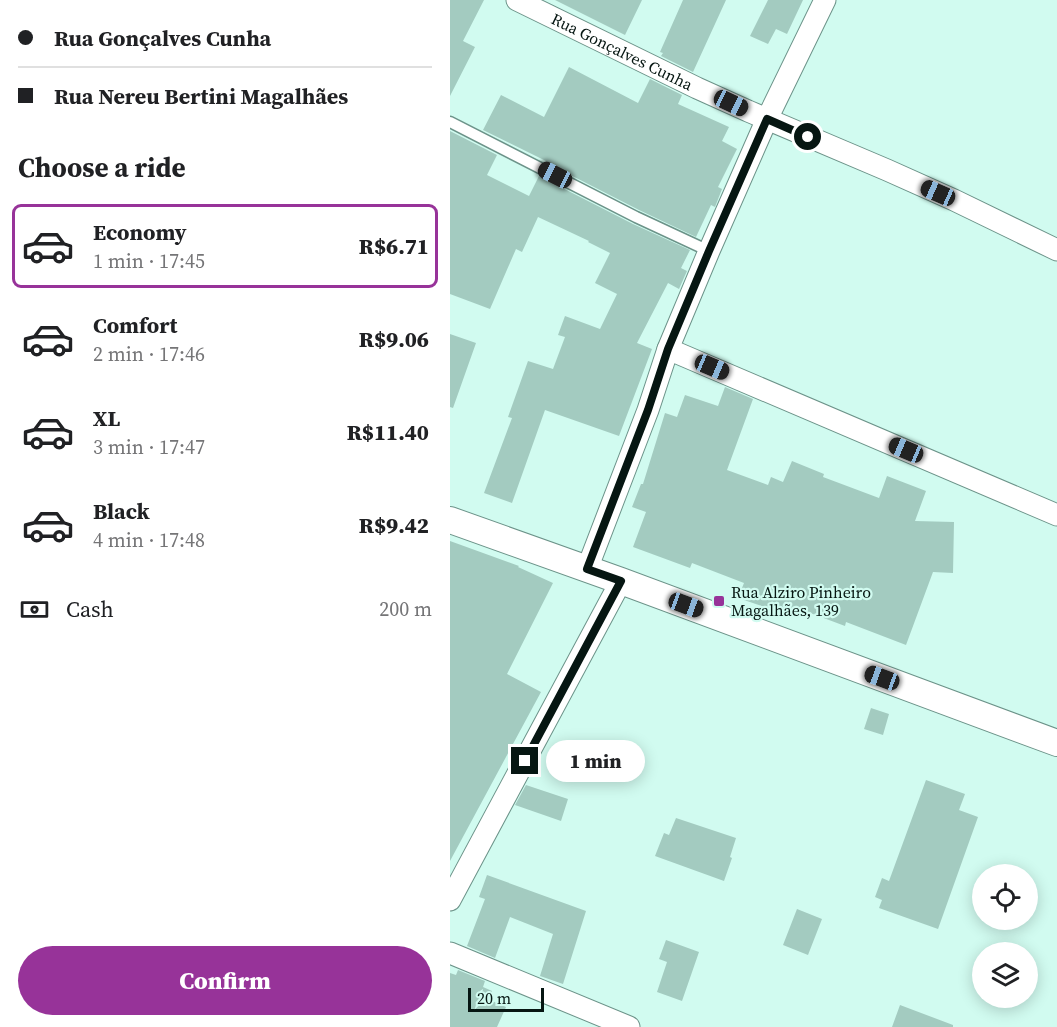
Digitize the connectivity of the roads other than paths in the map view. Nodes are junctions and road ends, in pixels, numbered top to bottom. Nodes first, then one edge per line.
1 (517, 0) edge
2 (825, 0) edge
3 (767, 119) junction
4 (450, 122) edge
5 (1057, 250) edge
6 (709, 251) junction
7 (668, 349) junction
8 (1057, 515) edge
9 (450, 520) edge
10 (587, 569) junction
11 (621, 581) junction
12 (1057, 743) edge
13 (450, 900) edge
14 (450, 953) edge
15 (629, 1027) edge

1 - 3 street, Rua Gonçalves Cunha
2 - 3 street
3 - 5 street, Rua Gonçalves Cunha
3 - 6 street
4 - 6 lane
6 - 7 street
7 - 8 street
7 - 10 street
9 - 10 street
10 - 11 street
11 - 12 street
11 - 13 street
14 - 15 street

